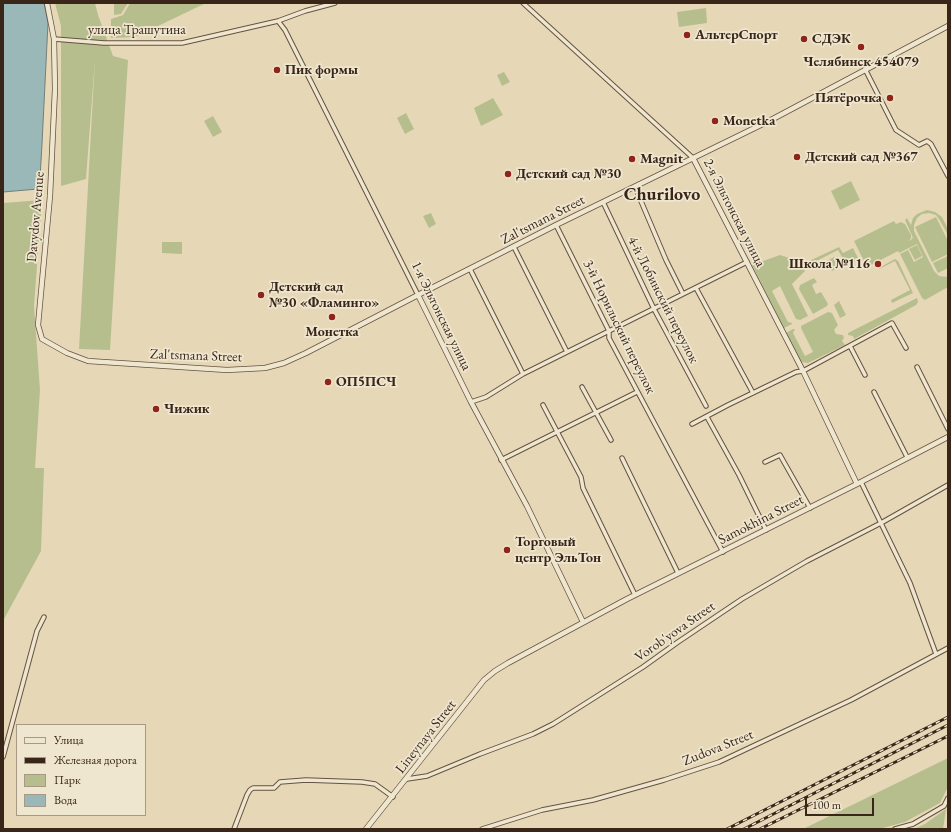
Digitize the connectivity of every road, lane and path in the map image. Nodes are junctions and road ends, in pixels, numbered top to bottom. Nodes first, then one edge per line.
1 (47, 3) edge
2 (335, 3) edge
3 (523, 3) edge
4 (278, 21) junction
5 (948, 26) edge
6 (54, 39) junction
7 (865, 69) junction
8 (693, 158) junction
9 (948, 176) edge
10 (635, 186) junction
11 (603, 202) junction
12 (556, 225) junction
13 (514, 247) junction
14 (747, 262) junction
15 (470, 269) junction
16 (696, 288) junction
17 (683, 294) junction
18 (418, 295) junction
19 (654, 308) junction
20 (610, 331) junction
21 (850, 346) junction
22 (906, 348) dead end
23 (567, 352) junction
24 (130, 364) joint
25 (917, 367) dead end
26 (802, 371) junction
27 (523, 374) junction
28 (865, 375) dead end
29 (582, 387) dead end
30 (637, 392) junction
31 (874, 392) dead end
32 (753, 393) junction
33 (471, 402) junction
34 (543, 405) dead end
35 (706, 406) dead end
36 (597, 413) junction
37 (707, 417) junction
38 (692, 424) dead end
39 (948, 429) edge
40 (559, 432) junction
41 (948, 436) edge
42 (611, 440) dead end
43 (907, 457) junction
44 (622, 458) dead end
45 (501, 460) junction
46 (765, 462) dead end
47 (859, 483) junction
48 (948, 485) edge
49 (810, 508) junction
50 (881, 523) junction
51 (766, 530) junction
52 (723, 552) junction
53 (678, 573) junction
54 (636, 594) junction
55 (44, 616) dead end
56 (583, 622) junction
57 (948, 648) edge
58 (936, 654) junction
59 (3, 758) edge
60 (407, 779) junction
61 (393, 797) junction
62 (948, 798) edge
63 (944, 806) junction
64 (948, 808) edge
65 (234, 829) edge
66 (366, 829) edge
67 (482, 829) edge
68 (895, 829) edge

1 - 6 street, Davydov Avenue
2 - 4 street, улица Трашутина
3 - 8 street, 2-я Эльтонская улица
4 - 6 street, улица Трашутина
4 - 18 street, 1-я Эльтонская улица
5 - 7 street, Zal'tsmana Street
6 - 24 street, Davydov Avenue
7 - 8 street, Zal'tsmana Street
7 - 9 street
8 - 10 street, Zal'tsmana Street
8 - 14 street, 2-я Эльтонская улица
10 - 11 street, Zal'tsmana Street
10 - 17 street
11 - 12 street, Zal'tsmana Street
11 - 19 street, 4-й Лобинский переулок
12 - 13 street, Zal'tsmana Street
12 - 20 street, 3-й Норильский переулок
13 - 15 street, Zal'tsmana Street
13 - 23 street
14 - 16 street
14 - 26 street, 2-я Эльтонская улица
15 - 18 street, Zal'tsmana Street
15 - 27 street
16 - 17 street
16 - 32 street
17 - 19 street
18 - 24 street, Zal'tsmana Street
18 - 33 street, 1-я Эльтонская улица
19 - 20 street
19 - 35 street, 4-й Лобинский переулок
20 - 23 street
20 - 30 street, 3-й Норильский переулок
21 - 22 street
21 - 26 street
21 - 28 street
23 - 27 street
25 - 39 street
26 - 32 street
26 - 47 street, 2-я Эльтонская улица
27 - 33 street
29 - 36 street
30 - 36 street
30 - 52 street, 3-й Норильский переулок
31 - 43 street
32 - 37 street
33 - 45 street, 1-я Эльтонская улица
34 - 40 street
36 - 40 street
36 - 42 street
37 - 38 street
37 - 51 street
40 - 45 street
40 - 54 street
41 - 43 street, Samokhina Street
43 - 47 street, Samokhina Street
44 - 53 street
45 - 56 street, 1-я Эльтонская улица
46 - 49 street
47 - 49 street, Samokhina Street
47 - 50 street
48 - 50 street, Vorob'yova Street
49 - 51 street, Samokhina Street
50 - 58 street
50 - 60 street, Vorob'yova Street
51 - 52 street, Samokhina Street
52 - 53 street, Samokhina Street
53 - 54 street, Samokhina Street
54 - 56 street, Samokhina Street
55 - 59 street
56 - 60 street, Lineynaya Street
57 - 58 street, Zudova Street
58 - 67 street, Zudova Street
60 - 61 street, Lineynaya Street
61 - 65 street
61 - 66 street, Lineynaya Street
62 - 63 street
63 - 64 street
63 - 68 street

